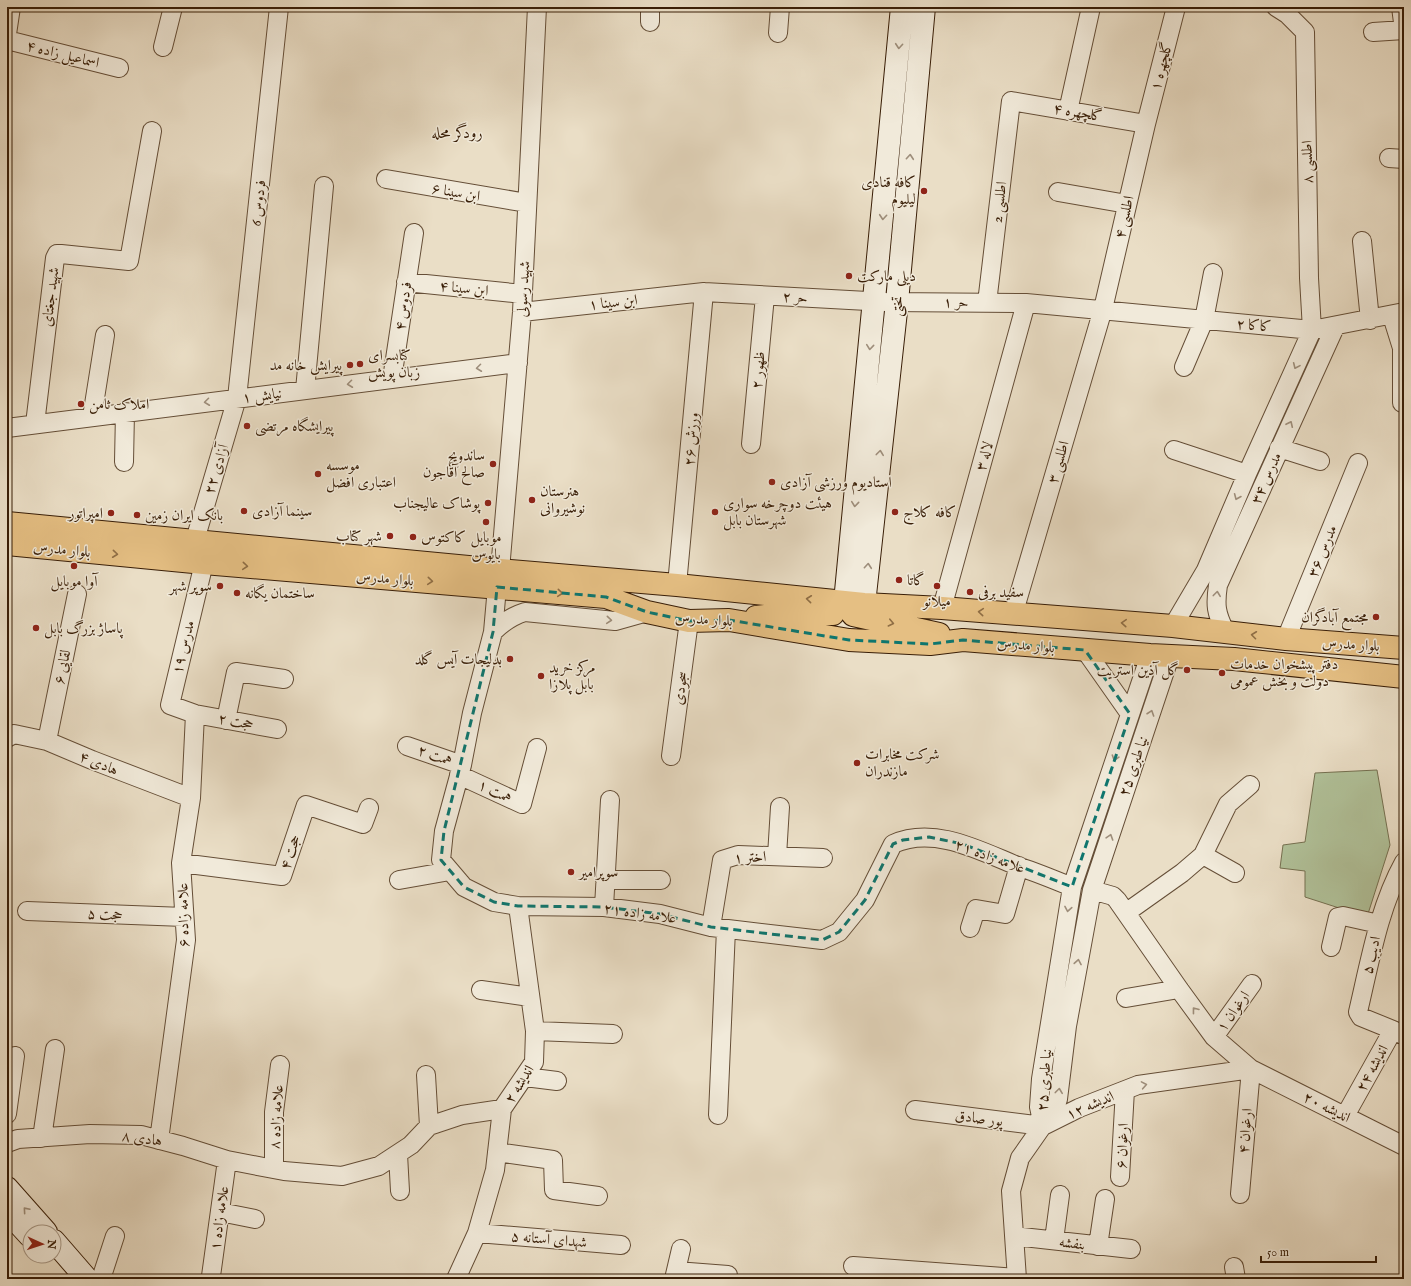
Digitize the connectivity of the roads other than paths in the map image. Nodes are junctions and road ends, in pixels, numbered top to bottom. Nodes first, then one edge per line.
1 (11, 7) edge
2 (173, 7) edge
3 (279, 7) edge
4 (537, 7) edge
5 (780, 7) edge
6 (902, 7) edge
7 (924, 7) edge
8 (1091, 7) edge
9 (1176, 7) edge
10 (1276, 7) edge
11 (1401, 7) edge
12 (1404, 30) edge
13 (1373, 32) dead end
14 (778, 33) dead end
15 (7, 34) edge
16 (7, 40) edge
17 (163, 48) dead end
18 (119, 68) dead end
19 (1011, 100) joint
20 (1068, 111) junction
21 (1146, 124) junction
22 (152, 131) dead end
23 (386, 179) dead end
24 (324, 186) dead end
25 (1058, 192) dead end
26 (527, 204) junction
27 (1128, 204) junction
28 (414, 234) dead end
29 (1362, 241) dead end
30 (1213, 273) dead end
31 (406, 282) junction
32 (704, 292) junction
33 (523, 294) junction
34 (766, 296) junction
35 (886, 302) junction
36 (987, 303) junction
37 (1026, 303) junction
38 (1103, 310) junction
39 (522, 312) junction
40 (1398, 314) edge
41 (1204, 320) junction
42 (1370, 320) junction
43 (1335, 327) junction
44 (1312, 330) junction
45 (105, 335) dead end
46 (518, 363) junction
47 (1184, 367) dead end
48 (392, 379) junction
49 (305, 390) junction
50 (237, 398) junction
51 (1402, 403) dead end
52 (125, 412) junction
53 (92, 417) junction
54 (47, 425) junction
55 (7, 428) edge
56 (751, 444) dead end
57 (1279, 448) junction
58 (1174, 450) dead end
59 (1320, 461) dead end
60 (124, 462) dead end
61 (1358, 463) dead end
62 (1247, 474) junction
63 (7, 523) edge
64 (195, 540) junction
65 (7, 544) edge
66 (204, 563) junction
67 (498, 578) junction
68 (677, 585) junction
69 (76, 594) dead end
70 (854, 607) junction
71 (942, 608) junction
72 (648, 612) junction
73 (1013, 615) junction
74 (729, 620) junction
75 (689, 621) junction
76 (1173, 626) junction
77 (1225, 631) junction
78 (493, 632) junction
79 (1286, 639) junction
80 (963, 640) junction
81 (1404, 648) edge
82 (1085, 650) junction
83 (1160, 655) junction
84 (1404, 677) edge
85 (284, 679) dead end
86 (195, 714) junction
87 (1130, 714) junction
88 (226, 720) junction
89 (277, 729) dead end
90 (7, 738) edge
91 (47, 741) junction
92 (407, 746) dead end
93 (537, 748) dead end
94 (670, 756) dead end
95 (461, 770) junction
96 (1108, 780) junction
97 (1250, 785) dead end
98 (1126, 788) junction
99 (191, 798) junction
100 (610, 800) dead end
101 (780, 807) dead end
102 (369, 808) dead end
103 (1203, 855) junction
104 (777, 856) junction
105 (823, 858) dead end
106 (181, 863) junction
107 (1019, 866) junction
108 (450, 871) junction
109 (1402, 871) edge
110 (1235, 873) dead end
111 (399, 880) dead end
112 (606, 880) junction
113 (662, 880) dead end
114 (1072, 887) junction
115 (1092, 890) junction
116 (518, 906) junction
117 (604, 907) junction
118 (26, 911) dead end
119 (1126, 912) junction
120 (184, 917) junction
121 (1379, 924) junction
122 (718, 928) junction
123 (970, 928) dead end
124 (1331, 947) dead end
125 (1252, 984) dead end
126 (1178, 989) junction
127 (481, 990) dead end
128 (530, 997) junction
129 (1126, 998) dead end
130 (535, 1031) junction
131 (1398, 1033) edge
132 (613, 1034) dead end
133 (1214, 1037) junction
134 (56, 1049) dead end
135 (15, 1056) dead end
136 (280, 1065) dead end
137 (1250, 1069) junction
138 (426, 1075) dead end
139 (525, 1077) junction
140 (557, 1081) dead end
141 (1125, 1090) junction
142 (502, 1109) junction
143 (915, 1110) dead end
144 (7, 1114) edge
145 (718, 1115) dead end
146 (1345, 1116) junction
147 (430, 1126) junction
148 (1043, 1126) junction
149 (42, 1138) junction
150 (159, 1140) junction
151 (7, 1143) edge
152 (1404, 1146) edge
153 (497, 1152) junction
154 (398, 1154) junction
155 (227, 1160) junction
156 (274, 1169) junction
157 (1120, 1177) dead end
158 (7, 1188) edge
159 (400, 1191) dead end
160 (1240, 1194) dead end
161 (1060, 1195) dead end
162 (598, 1196) dead end
163 (1105, 1199) dead end
164 (7, 1211) edge
165 (220, 1212) junction
166 (255, 1219) dead end
167 (39, 1224) edge
168 (22, 1227) edge
169 (477, 1233) junction
170 (115, 1236) dead end
171 (1014, 1236) junction
172 (1054, 1240) junction
173 (621, 1245) dead end
174 (1098, 1246) junction
175 (681, 1249) dead end
176 (1131, 1249) dead end
177 (62, 1250) edge
178 (56, 1264) edge
179 (853, 1266) dead end
180 (675, 1275) edge
181 (728, 1275) dead end
182 (211, 1276) dead end
183 (1017, 1278) edge
184 (70, 1279) edge
185 (87, 1279) edge
186 (101, 1279) edge
187 (456, 1279) edge

1 - 15 street
2 - 17 street
3 - 50 street, فردوس 6
4 - 26 street, شهید رسولی
5 - 14 street
6 -> 35 main road, تختی
35 -> 7 main road, تختی
8 - 20 street
9 - 21 street, گلچهره ۱
10 - 44 street, اطلسی ۸
11 - 12 street
12 - 13 street
16 - 18 street, اسماعیل زاده ۴
19 - 20 street, گلچهره ۴
19 - 36 street, اطلسی 2
20 - 21 street, گلچهره ۴
21 - 27 street, اطلسی ۴
22 - 54 street, شهید جغتای
23 - 26 street, ابن سینا ۶
24 - 49 street
25 - 27 street
26 - 33 street, شهید رسولی
27 - 38 street, اطلسی ۴
28 - 31 street, فردوس ۴
29 - 42 street
30 - 41 street
31 - 33 street, ابن سینا ۴
31 - 48 street, فردوس ۴
32 - 34 street, حر ۲
32 - 39 street, ابن سینا ۱
32 - 68 street, ورزش ۲۶
33 - 39 street, شهید رسولی
34 - 35 street, حر ۲
34 - 56 street, ظهور ۲
35 - 36 street, حر ۱
35 - 70 main road, تختی
36 - 37 street, حر ۱
37 - 38 street, حر ۱
37 - 71 street, لاله ۳
38 - 41 street, کاکا ۲
38 - 73 street, اطلسی ۳
39 - 46 street, شهید رسولی
40 - 42 street, کاکا ۲
40 - 51 street
41 - 44 street, کاکا ۲
41 - 47 street
42 - 43 street, کاکا ۲
43 - 44 street, کاکا ۲
57 -> 43 street, مدرس ۳۴
44 -> 62 street, مدرس ۳۴
45 - 53 street
46 -> 48 street, نیایش ۱
46 - 67 street, شهید رسولی
48 -> 49 street, نیایش ۱
49 - 50 street, نیایش ۱
50 -> 52 street, نیایش ۱
50 - 64 street, آزادی ٢٢
52 - 53 street, نیایش ۱
52 - 60 street
53 - 54 street, نیایش ۱
54 - 55 street, نیایش ۱
57 - 59 street
77 -> 57 street, مدرس ۳۴
58 - 62 street
61 - 79 street, مدرس ۳۶
62 -> 76 street, مدرس ۳۴
63 - 64 main road, بلوار مدرس
64 - 67 main road, بلوار مدرس
65 -> 66 main road, بلوار مدرس
66 -> 67 main road, بلوار مدرس
66 - 86 street, مدرس ۱۹
67 - 68 main road, بلوار مدرس
67 -> 72 main road, بلوار مدرس
67 - 78 street, علامه زاده ۲۱
70 -> 68 main road, بلوار مدرس
69 - 91 street, لقایی ۶
70 - 71 main road, بلوار مدرس
70 - 74 main road
70 -> 80 main road
73 -> 71 main road, بلوار مدرس
72 - 75 main road, بلوار مدرس
78 -> 72 street
76 -> 73 main road, بلوار مدرس
74 - 75 main road, بلوار مدرس
74 - 80 main road, بلوار مدرس
75 - 94 street, سجودی
76 - 77 main road, بلوار مدرس
79 -> 77 main road, بلوار مدرس
78 - 95 street, علامه زاده ۲۱
79 - 81 main road, بلوار مدرس
80 - 82 main road, بلوار مدرس
82 - 83 main road, بلوار مدرس
82 - 87 street
83 - 84 main road, بلوار مدرس
83 - 87 street, نیا طبری ۲۵
98 -> 83 street, نیا طبری ۲۵
85 - 88 street
86 - 88 street, حجت ۲
86 - 99 street, علامه زاده ۶
87 -> 96 street, نیا طبری ۲۵
88 - 89 street, حجت ۲
90 - 91 street, هادی ۴
91 - 99 street, هادی ۴
92 - 95 street, همت ۲
93 - 95 street, همت ۱
95 - 108 street, علامه زاده ۲۱
96 - 98 street
96 - 114 street, نیا طبری ۲۵
97 - 103 street
115 -> 98 street, نیا طبری ۲۵
99 - 106 street, علامه زاده ۶
100 - 112 street
101 - 104 street
102 - 106 street, حجت ۴
103 - 110 street
103 - 119 street
104 - 105 street, اختر ۱
104 - 122 street, اختر ۱
106 - 120 street, علامه زاده ۶
107 - 114 street, علامه زاده ۲۱
107 - 122 street, علامه زاده ۲۱
107 - 123 street
108 - 111 street
108 - 116 street, علامه زاده ۲۱
109 - 121 street, ادیب ۵
112 - 113 street
112 - 117 street
114 -> 148 street, نیا طبری ۲۵
115 - 119 street, اندیشه ۲۰
148 -> 115 street, نیا طبری ۲۵
116 - 117 street, علامه زاده ۲۱
116 - 128 street, اندیشه ۲
117 - 122 street, علامه زاده ۲۱
118 - 120 street, حجت ۵
119 - 126 street, اندیشه ۲۰
120 - 150 street, علامه زاده ۶
121 - 124 street
121 - 131 street, ادیب ۵
122 - 145 street
125 - 133 street, ارغوان ۱
126 - 129 street
133 -> 126 street, اندیشه ۲۰
127 - 128 street
128 - 130 street, اندیشه ۲
130 - 132 street
130 - 139 street, اندیشه ۲
131 - 146 street, اندیشه ۲۴
133 - 137 street, اندیشه ۲۰
134 - 149 street
135 - 144 street
136 - 156 street, علامه زاده ۸
141 -> 137 street, اندیشه ۱۲
137 - 146 street, اندیشه ۲۰
137 - 160 street, ارغوان ۴
138 - 147 street
139 - 140 street
139 - 142 street, اندیشه ۲
141 - 148 street, اندیشه ۱۲
141 - 157 street, ارغوان ۶
142 - 147 street
142 - 153 street, اندیشه ۲
143 - 148 street, پور صادق
146 - 152 street, اندیشه ۲۰
147 - 154 street, هادی ۸
148 - 171 street, اندیشه ۱۲
149 - 150 street, هادی ۸
149 - 151 street, هادی ۸
150 - 155 street, هادی ۸
153 - 162 street
153 - 169 street, اندیشه ۲
154 - 156 street, هادی ۸
154 - 159 street
155 - 156 street, هادی ۸
155 - 165 street, علامه زاده ۱
167 -> 158 main road
161 - 172 street
163 - 174 street
164 - 168 main road
165 - 166 street
165 - 182 street, علامه زاده ۱
169 - 173 street, شهدای آستانه ۵
169 - 187 street, اندیشه ۲
170 - 186 street
171 - 172 street, بنفشه
171 - 183 street, اندیشه ۱۲
172 - 174 street, بنفشه
174 - 176 street, بنفشه
175 - 180 street
177 - 185 main road
178 - 184 main road
179 - 183 street
180 - 181 street

